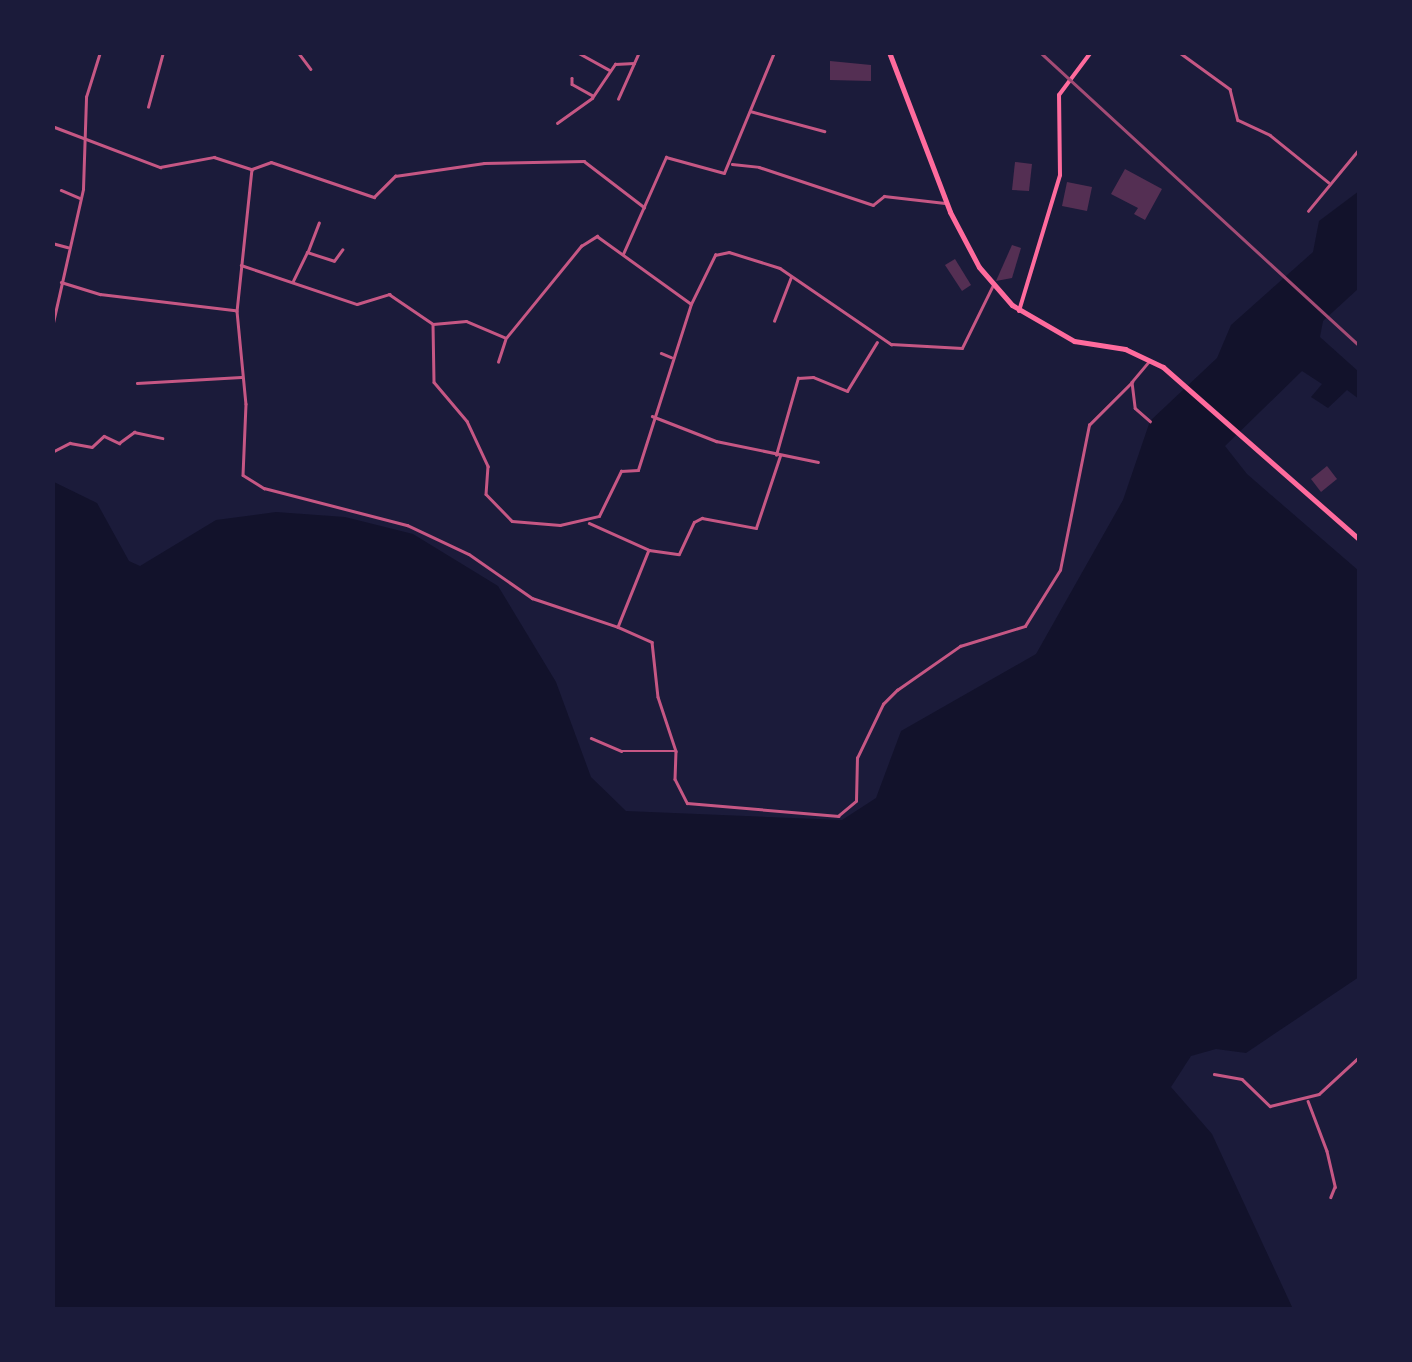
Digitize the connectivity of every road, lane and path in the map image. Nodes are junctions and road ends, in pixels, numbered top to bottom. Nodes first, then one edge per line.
1 (100, 52) edge
2 (163, 52) edge
3 (298, 52) edge
4 (577, 52) edge
5 (638, 52) edge
6 (774, 52) edge
7 (889, 52) edge
8 (1092, 52) edge
9 (1179, 52) edge
10 (634, 63) junction
11 (311, 69) dead end
12 (611, 71) junction
13 (572, 78) dead end
14 (593, 96) junction
15 (618, 99) dead end
16 (148, 107) dead end
17 (748, 110) junction
18 (557, 123) dead end
19 (52, 126) edge
20 (824, 131) dead end
21 (87, 138) junction
22 (1360, 148) edge
23 (730, 164) junction
24 (252, 169) junction
25 (1328, 182) junction
26 (60, 190) dead end
27 (81, 199) junction
28 (947, 203) junction
29 (644, 208) junction
30 (1308, 211) dead end
31 (319, 223) dead end
32 (52, 243) edge
33 (68, 247) junction
34 (342, 250) dead end
35 (307, 252) junction
36 (623, 254) junction
37 (241, 265) junction
38 (792, 276) junction
39 (60, 281) junction
40 (292, 283) junction
41 (994, 284) junction
42 (691, 304) junction
43 (237, 310) junction
44 (1019, 311) junction
45 (774, 322) dead end
46 (433, 324) junction
47 (52, 327) edge
48 (506, 338) junction
49 (878, 340) junction
50 (661, 353) dead end
51 (672, 358) junction
52 (498, 362) dead end
53 (1150, 362) junction
54 (242, 377) junction
55 (137, 382) dead end
56 (1132, 382) junction
57 (652, 416) junction
58 (1150, 421) dead end
59 (162, 438) dead end
60 (52, 452) edge
61 (778, 456) junction
62 (818, 462) dead end
63 (588, 522) junction
64 (1360, 540) edge
65 (650, 550) junction
66 (618, 627) junction
67 (591, 738) dead end
68 (676, 752) junction
69 (1360, 1056) edge
70 (1214, 1074) dead end
71 (1307, 1100) junction
72 (1331, 1198) dead end

1 - 21 street
2 - 16 street
3 - 11 street
4 - 12 street
5 - 10 street
6 - 17 street
7 - 28 main road
8 - 44 main road
9 - 25 street
10 - 12 street
10 - 15 street
12 - 14 street
13 - 14 street
14 - 18 street
17 - 20 street
17 - 23 street
19 - 21 street
21 - 24 street
21 - 27 street
22 - 25 street
23 - 28 street
23 - 29 street
24 - 29 street
24 - 37 street
25 - 30 street
26 - 27 street
27 - 33 street
28 - 41 main road
29 - 36 street
31 - 35 street
32 - 33 street
33 - 39 street
34 - 35 street
35 - 40 street
36 - 42 street
36 - 48 street
37 - 40 street
37 - 43 street
38 - 42 street
38 - 45 street
38 - 49 street
39 - 43 street
39 - 47 street
40 - 46 street
41 - 44 main road
41 - 49 street
42 - 51 street
43 - 54 street
44 - 53 main road
46 - 48 street
46 - 63 street
48 - 52 street
49 - 61 street
50 - 51 street
51 - 57 street
53 - 56 street
53 - 64 main road
54 - 55 street
54 - 66 street
56 - 58 street
56 - 68 street
57 - 61 street
57 - 63 street
59 - 60 street
61 - 62 street
61 - 65 street
63 - 65 street
65 - 66 street
66 - 68 street
67 - 68 street
69 - 71 street
70 - 71 street
71 - 72 street

